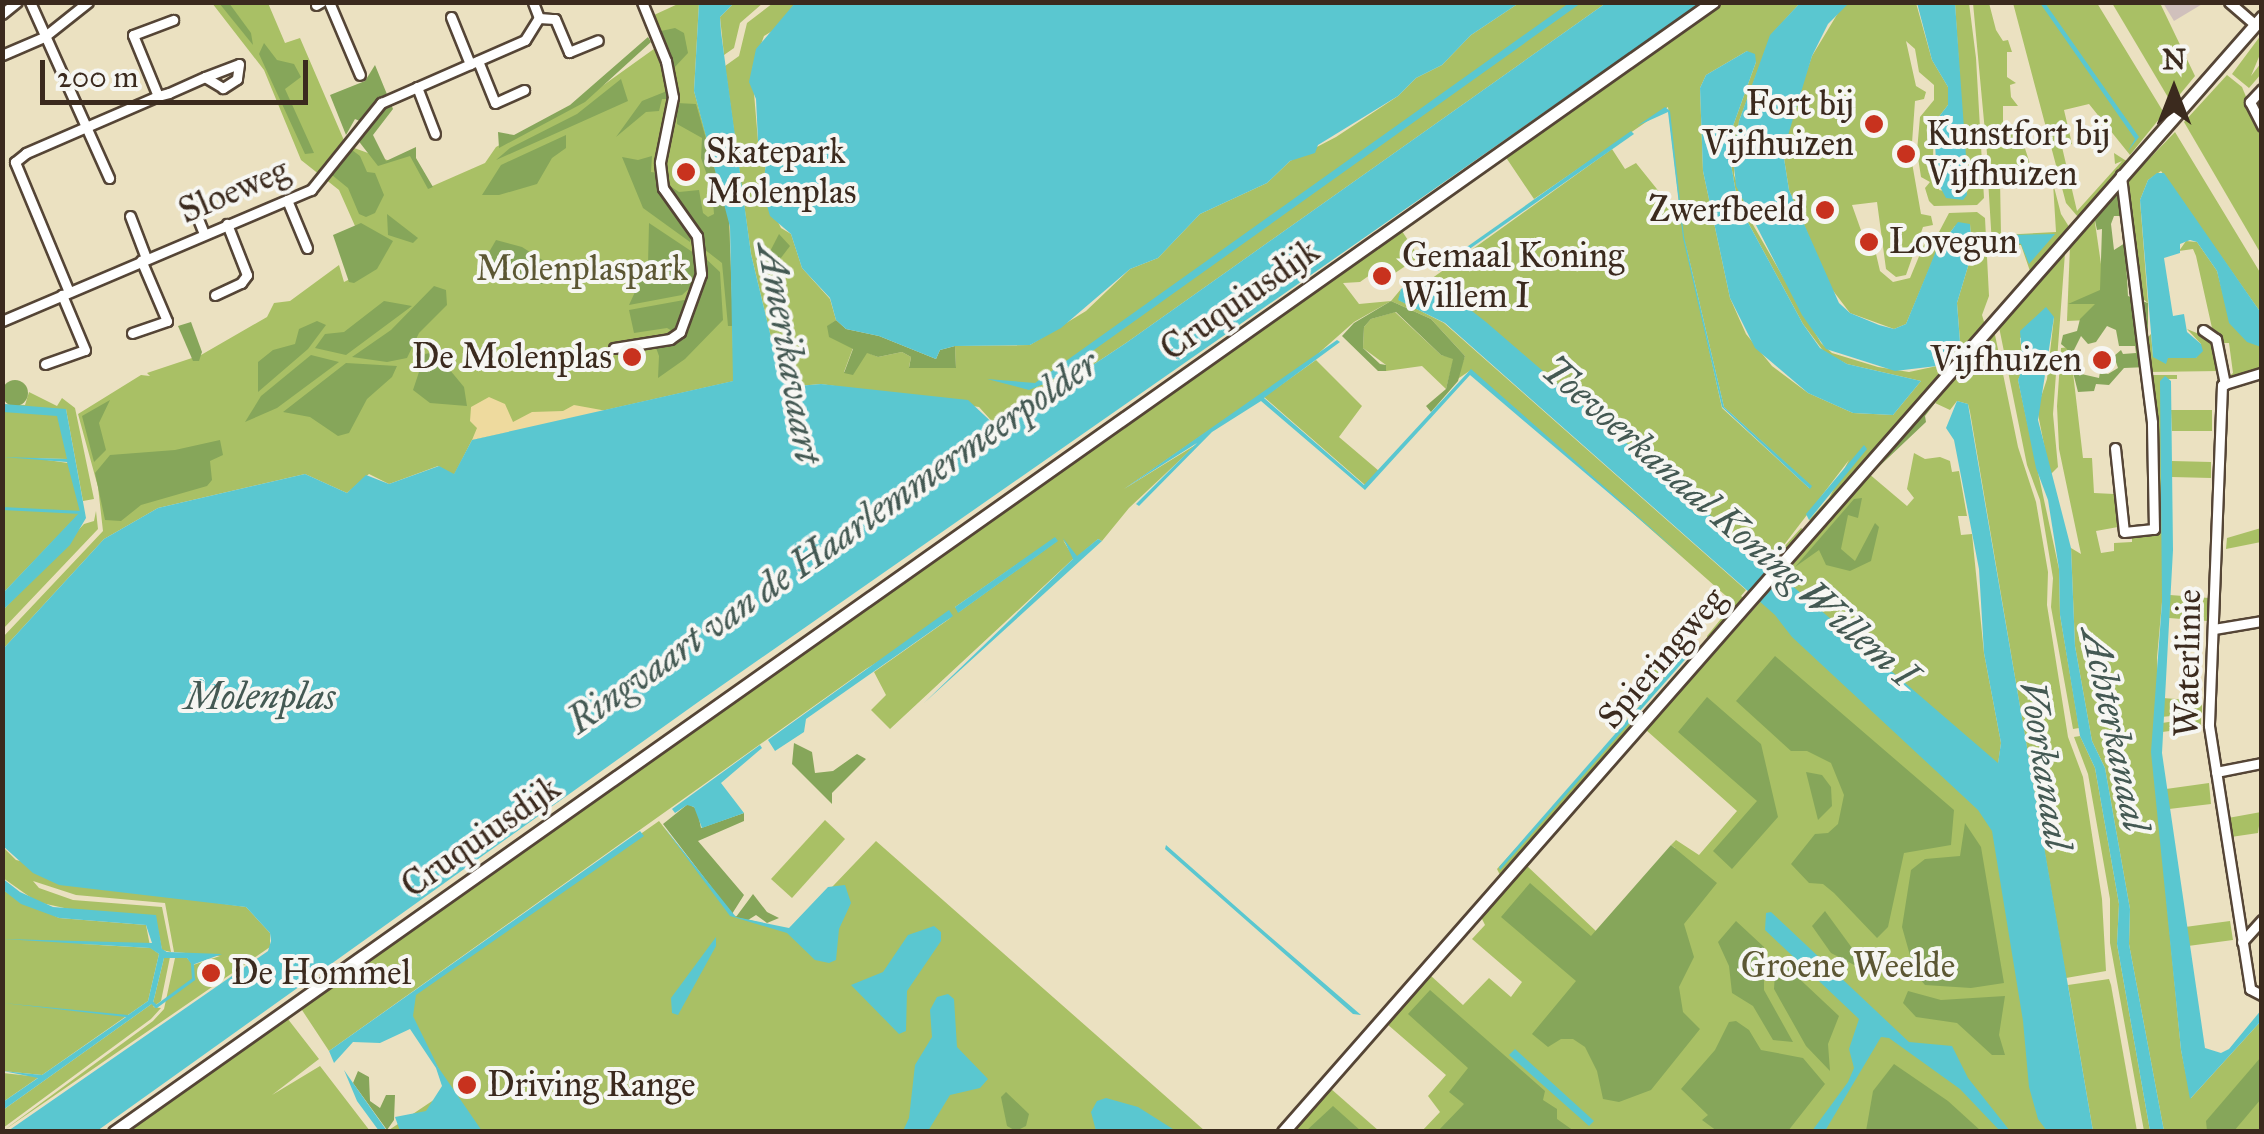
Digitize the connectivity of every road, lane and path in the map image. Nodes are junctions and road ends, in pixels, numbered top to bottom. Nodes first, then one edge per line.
1 (17, 2) edge
2 (30, 2) edge
3 (88, 2) edge
4 (329, 2) edge
5 (533, 2) edge
6 (642, 2) edge
7 (1713, 2) edge
8 (2230, 2) edge
9 (2, 14) edge
10 (451, 18) dead end
11 (539, 18) junction
12 (174, 20) dead end
13 (2258, 20) edge
14 (44, 38) junction
15 (598, 40) dead end
16 (2, 55) edge
17 (474, 62) junction
18 (360, 75) dead end
19 (205, 77) junction
20 (417, 87) junction
21 (2262, 89) edge
22 (524, 90) dead end
23 (158, 96) junction
24 (2262, 126) edge
25 (86, 127) junction
26 (435, 134) dead end
27 (2, 162) edge
28 (15, 162) junction
29 (2121, 175) junction
30 (109, 178) dead end
31 (190, 199) dead end
32 (287, 200) junction
33 (130, 216) dead end
34 (227, 224) junction
35 (204, 234) junction
36 (308, 248) dead end
37 (144, 259) junction
38 (65, 293) junction
39 (215, 295) dead end
40 (2, 321) edge
41 (2203, 330) dead end
42 (132, 334) dead end
43 (614, 348) dead end
44 (46, 364) dead end
45 (2262, 373) edge
46 (2225, 384) junction
47 (2115, 448) dead end
48 (2262, 621) edge
49 (2214, 629) junction
50 (2262, 763) edge
51 (2216, 772) junction
52 (2262, 920) edge
53 (2242, 942) junction
54 (2262, 994) edge
55 (114, 1132) edge
56 (1284, 1132) edge

1 - 9 street
2 - 14 street
3 - 14 street
4 - 18 street
5 - 11 street
6 - 43 street
7 - 55 street, Cruquiusdijk
8 - 13 street, Spieringweg
10 - 17 street
11 - 15 street
11 - 17 street, Sloeweg
12 - 23 street
13 - 29 street, Spieringweg
14 - 16 street
14 - 25 street
17 - 20 street, Sloeweg
17 - 22 street
19 - 19 street
19 - 23 street
20 - 26 street
20 - 32 street, Sloeweg
21 - 24 street
23 - 25 street
25 - 28 street
25 - 30 street
27 - 28 street
28 - 38 street
29 - 47 street
29 - 56 street, Spieringweg
31 - 35 street
32 - 34 street, Sloeweg
32 - 36 street
33 - 37 street
34 - 35 street, Sloeweg
34 - 39 street
35 - 37 street, Sloeweg
37 - 38 street, Sloeweg
37 - 42 street
38 - 40 street, Sloeweg
38 - 44 street
41 - 46 street, Waterlinie
45 - 46 street
46 - 49 street, Waterlinie
48 - 49 street
49 - 51 street, Waterlinie
50 - 51 street
51 - 53 street, Waterlinie
52 - 53 street
53 - 54 street, Waterlinie

